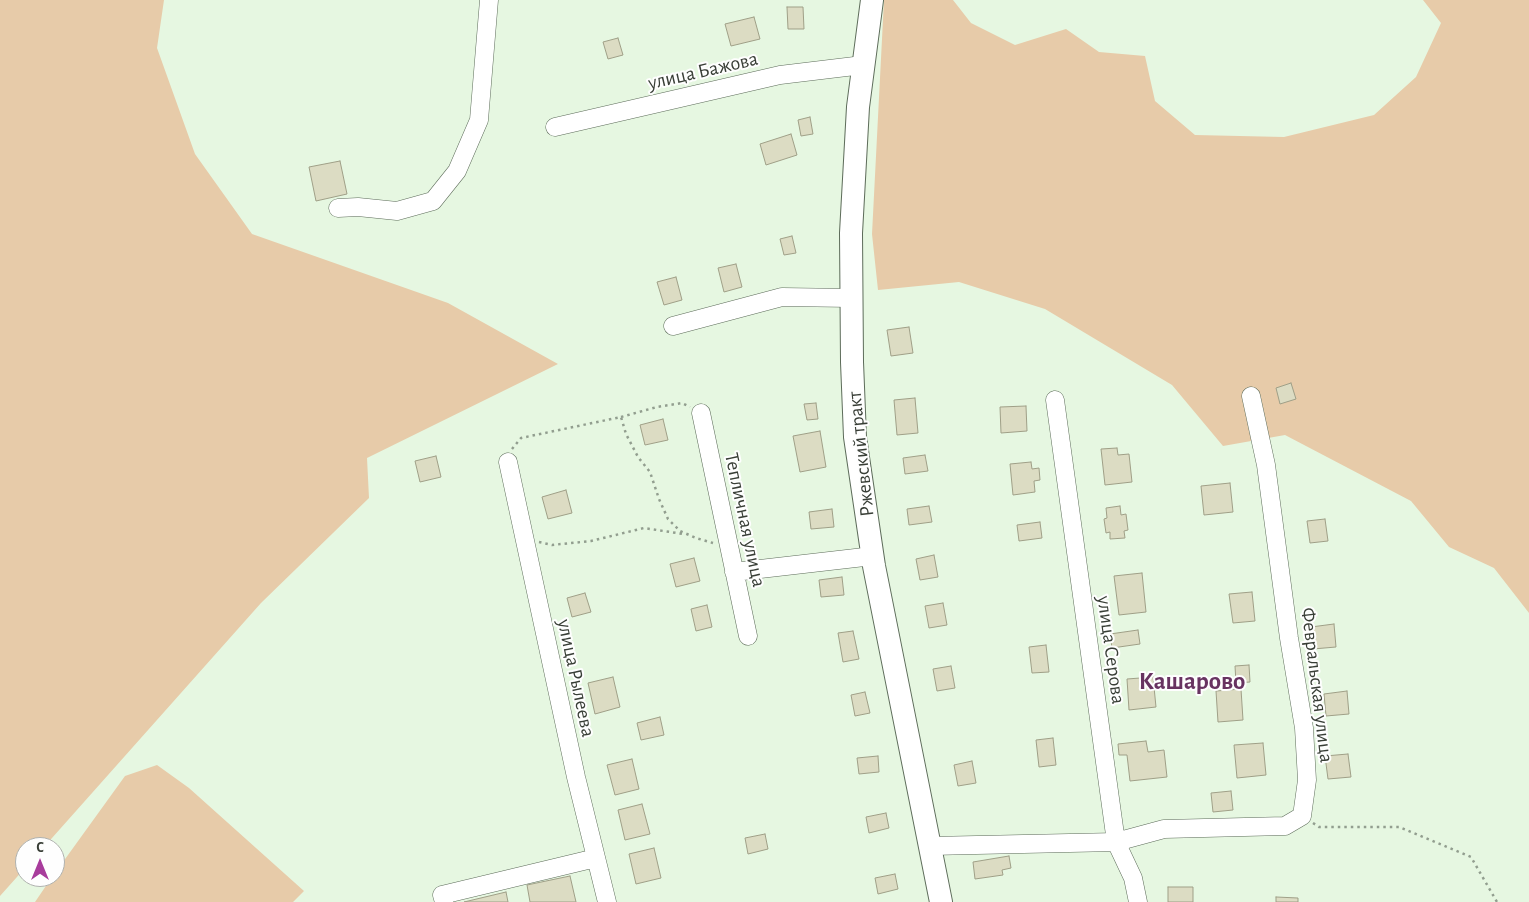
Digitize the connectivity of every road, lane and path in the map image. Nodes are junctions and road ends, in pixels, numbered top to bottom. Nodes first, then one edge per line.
1 (489, 0) edge
2 (872, 0) edge
3 (863, 66) junction
4 (555, 127) dead end
5 (338, 208) dead end
6 (851, 298) junction
7 (673, 326) dead end
8 (1251, 396) dead end
9 (1055, 400) dead end
10 (701, 413) joint
11 (621, 417) junction
12 (508, 462) joint
13 (687, 534) junction
14 (525, 538) junction
15 (730, 552) junction
16 (873, 556) junction
17 (734, 572) junction
18 (748, 636) dead end
19 (1302, 816) junction
20 (1116, 842) junction
21 (930, 846) junction
22 (596, 858) junction
23 (444, 902) edge
24 (607, 902) edge
25 (941, 902) edge
26 (1138, 902) edge
27 (1497, 902) edge

1 - 5 street
2 - 3 main road, Ржевский тракт
3 - 4 street, улица Бажова
3 - 6 main road, Ржевский тракт
6 - 7 street
6 - 16 main road, Ржевский тракт
8 - 19 street, Февральская улица
9 - 20 street, улица Серова
10 - 11 path
10 - 15 street, Тепличная улица
11 - 12 path
11 - 13 path
12 - 14 street, улица Рылеева
13 - 14 path
13 - 15 path
14 - 22 street, улица Рылеева
15 - 17 street, Тепличная улица
16 - 17 street
16 - 21 main road, Ржевский тракт
17 - 18 street, Тепличная улица
19 - 20 street
19 - 27 path
20 - 21 street
20 - 26 street, улица Серова
21 - 25 main road, Ржевский тракт
22 - 23 street
22 - 24 street, улица Рылеева

